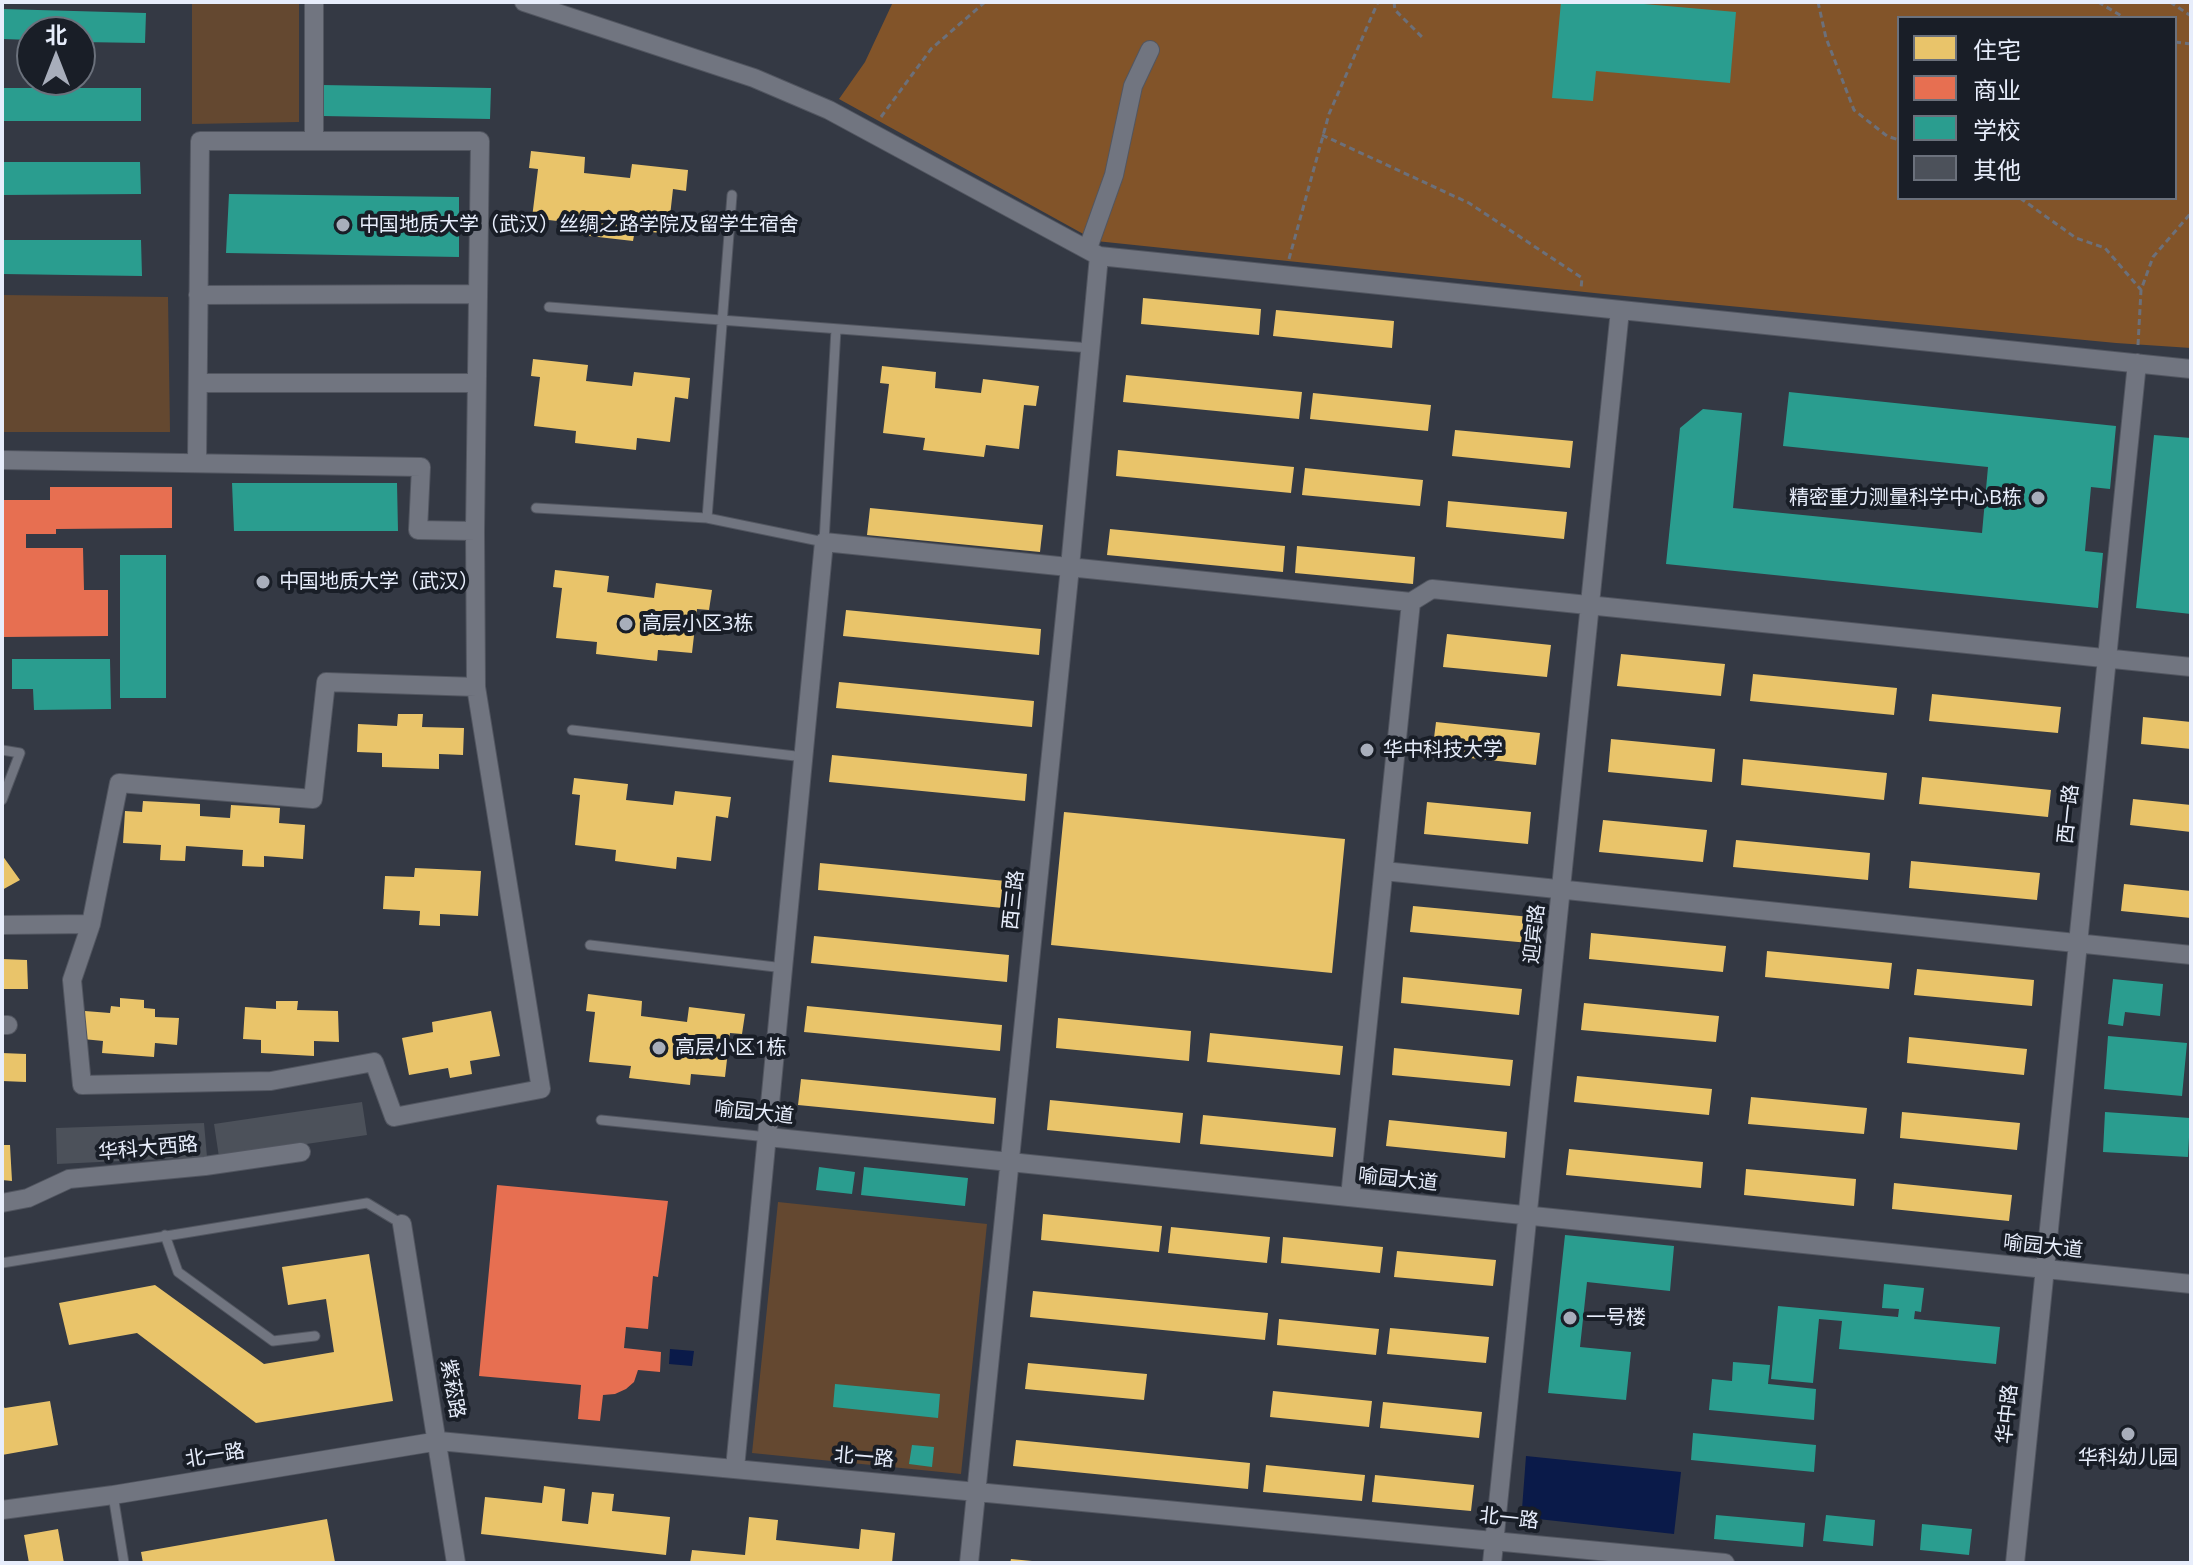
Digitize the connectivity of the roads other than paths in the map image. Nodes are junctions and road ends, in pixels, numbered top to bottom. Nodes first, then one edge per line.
1 (314, 2) edge
2 (536, 4) edge
3 (1150, 50) dead end
4 (314, 141) junction
5 (732, 195) dead end
6 (1094, 252) junction
7 (478, 294) junction
8 (198, 295) junction
9 (549, 307) dead end
10 (1620, 310) junction
11 (724, 320) junction
12 (836, 329) junction
13 (1091, 348) junction
14 (2137, 363) junction
15 (2191, 369) edge
16 (198, 383) junction
17 (477, 383) junction
18 (2, 460) edge
19 (197, 462) junction
20 (536, 508) dead end
21 (707, 518) junction
22 (475, 531) junction
23 (824, 542) junction
24 (1070, 567) junction
25 (1411, 602) junction
26 (1590, 605) junction
27 (2107, 659) junction
28 (2191, 667) edge
29 (476, 687) junction
30 (572, 730) dead end
31 (2, 750) edge
32 (804, 757) junction
33 (2, 800) edge
34 (1384, 871) junction
35 (1561, 889) junction
36 (91, 924) junction
37 (2, 925) edge
38 (2078, 943) junction
39 (590, 945) dead end
40 (2191, 955) edge
41 (784, 968) junction
42 (601, 1120) dead end
43 (768, 1137) junction
44 (301, 1152) dead end
45 (1009, 1162) junction
46 (1350, 1197) junction
47 (2, 1203) edge
48 (1528, 1216) junction
49 (402, 1224) joint
50 (165, 1235) junction
51 (2, 1263) edge
52 (2044, 1269) junction
53 (2191, 1284) edge
54 (315, 1336) dead end
55 (439, 1441) junction
56 (735, 1468) junction
57 (976, 1491) junction
58 (113, 1495) junction
59 (2, 1510) edge
60 (1494, 1539) junction
61 (124, 1563) edge
62 (456, 1563) edge
63 (969, 1563) edge
64 (1492, 1563) edge
65 (1725, 1563) edge
66 (2015, 1563) edge

1 - 4 street
2 - 6 street
3 - 6 street, 西三路
4 - 7 street
4 - 8 street
5 - 11 lane
6 - 10 street
6 - 13 street, 西三路
7 - 8 street
7 - 17 street
8 - 16 street
9 - 11 lane
10 - 14 street
10 - 26 street, 迎宾路
11 - 12 lane
11 - 21 lane
12 - 13 lane
12 - 23 lane
13 - 24 street, 西三路
14 - 15 street
14 - 27 street, 西一路
16 - 17 street
16 - 19 street
17 - 22 street
18 - 19 street
19 - 22 street
20 - 21 lane
21 - 23 lane
22 - 29 street
23 - 24 street
23 - 32 street
24 - 25 street
24 - 45 street, 西三路
25 - 26 street
25 - 34 street
26 - 27 street
26 - 35 street, 迎宾路
27 - 28 street
27 - 38 street, 西一路
29 - 36 street
29 - 36 street
30 - 32 lane
31 - 33 lane
32 - 41 street
34 - 35 street
34 - 46 street
35 - 38 street
35 - 48 street, 迎宾路
36 - 37 street
38 - 40 street
38 - 52 street, 西一路
39 - 41 lane
41 - 43 street
42 - 43 lane, 喻园大道
43 - 45 street, 喻园大道
43 - 56 street
44 - 47 street, 华科大西路
45 - 46 street, 喻园大道
45 - 57 street, 西三路
46 - 48 street, 喻园大道
48 - 52 street, 喻园大道
48 - 60 street, 迎宾路
49 - 50 lane
49 - 55 street, 紫菘路
50 - 51 lane
50 - 54 lane
52 - 53 street, 喻园大道
52 - 66 street, 华中路
55 - 56 street, 北一路
55 - 58 street, 北一路
55 - 62 street, 紫菘路
56 - 57 street, 北一路
57 - 60 street, 北一路
57 - 63 street, 西三路
58 - 59 street, 北一路
58 - 61 lane
60 - 64 street, 迎宾路
60 - 65 street, 北一路

